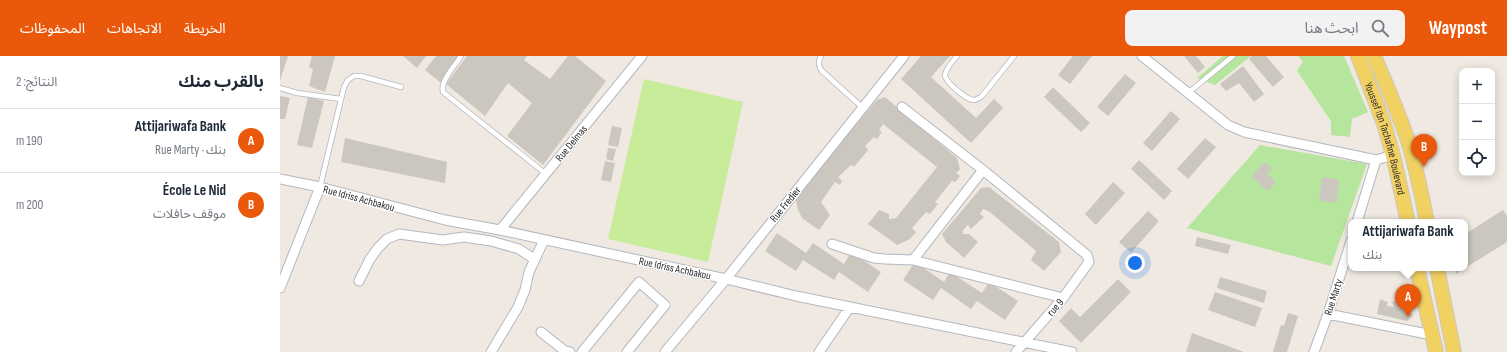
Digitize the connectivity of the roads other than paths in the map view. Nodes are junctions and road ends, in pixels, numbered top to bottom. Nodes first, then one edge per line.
1 (461, 56) edge
2 (642, 56) edge
3 (821, 56) edge
4 (904, 56) edge
5 (957, 56) edge
6 (1014, 56) edge
7 (1142, 56) edge
8 (1233, 56) edge
9 (1358, 56) edge
10 (1374, 56) edge
11 (401, 87) dead end
12 (280, 88) edge
13 (1188, 93) junction
14 (341, 99) junction
15 (902, 107) dead end
16 (863, 108) junction
17 (1393, 155) junction
18 (1376, 160) junction
19 (983, 170) junction
20 (546, 174) junction
21 (280, 179) edge
22 (320, 187) junction
23 (1358, 219) edge
24 (1407, 219) edge
25 (1426, 219) edge
26 (500, 230) junction
27 (544, 240) junction
28 (832, 244) dead end
29 (1348, 251) edge
30 (534, 259) junction
31 (913, 260) junction
32 (1418, 271) edge
33 (1438, 271) edge
34 (726, 279) junction
35 (359, 281) dead end
36 (280, 288) edge
37 (1063, 298) junction
38 (850, 307) junction
39 (1328, 314) junction
40 (541, 332) dead end
41 (1432, 335) junction
42 (1024, 342) junction
43 (491, 352) edge
44 (567, 352) edge
45 (582, 352) edge
46 (627, 352) edge
47 (665, 352) edge
48 (819, 352) edge
49 (1016, 352) edge
50 (1072, 352) edge
51 (1314, 352) edge
52 (1436, 352) edge
53 (1454, 352) edge

1 - 20 lane
2 - 20 street, Rue Delmas
3 - 16 lane
4 - 16 street, Rue Fredier
5 - 6 lane
7 - 13 street
8 - 13 lane
9 - 17 main road, Youssef Ibn Tachafine Boulevard
10 - 25 main road, Youssef Ibn Tachafine Boulevard
11 - 14 lane
12 - 14 lane
13 - 18 street
14 - 22 lane
15 - 19 street
16 - 34 street, Rue Fredier
17 - 18 street
17 - 24 main road, Youssef Ibn Tachafine Boulevard
18 - 23 street
19 - 31 street
19 - 37 street, rue 9
20 - 26 street, Rue Delmas
21 - 22 street, Rue Idriss Achbakou
22 - 26 street, Rue Idriss Achbakou
22 - 36 street
26 - 27 street, Rue Idriss Achbakou
27 - 30 street
27 - 34 street, Rue Idriss Achbakou
28 - 31 street
29 - 39 street, Rue Marty
30 - 35 street
30 - 43 street
31 - 37 street
32 - 41 main road
33 - 53 main road
34 - 38 street, Rue Idriss Achbakou
34 - 47 street, Rue Fredier
37 - 42 street, rue 9
38 - 42 street, Rue Idriss Achbakou
38 - 48 street
39 - 41 street
39 - 51 street, Rue Marty
40 - 44 street
41 - 52 main road
42 - 49 street, rue 9
42 - 50 street, Rue Idriss Achbakou
45 - 46 street

